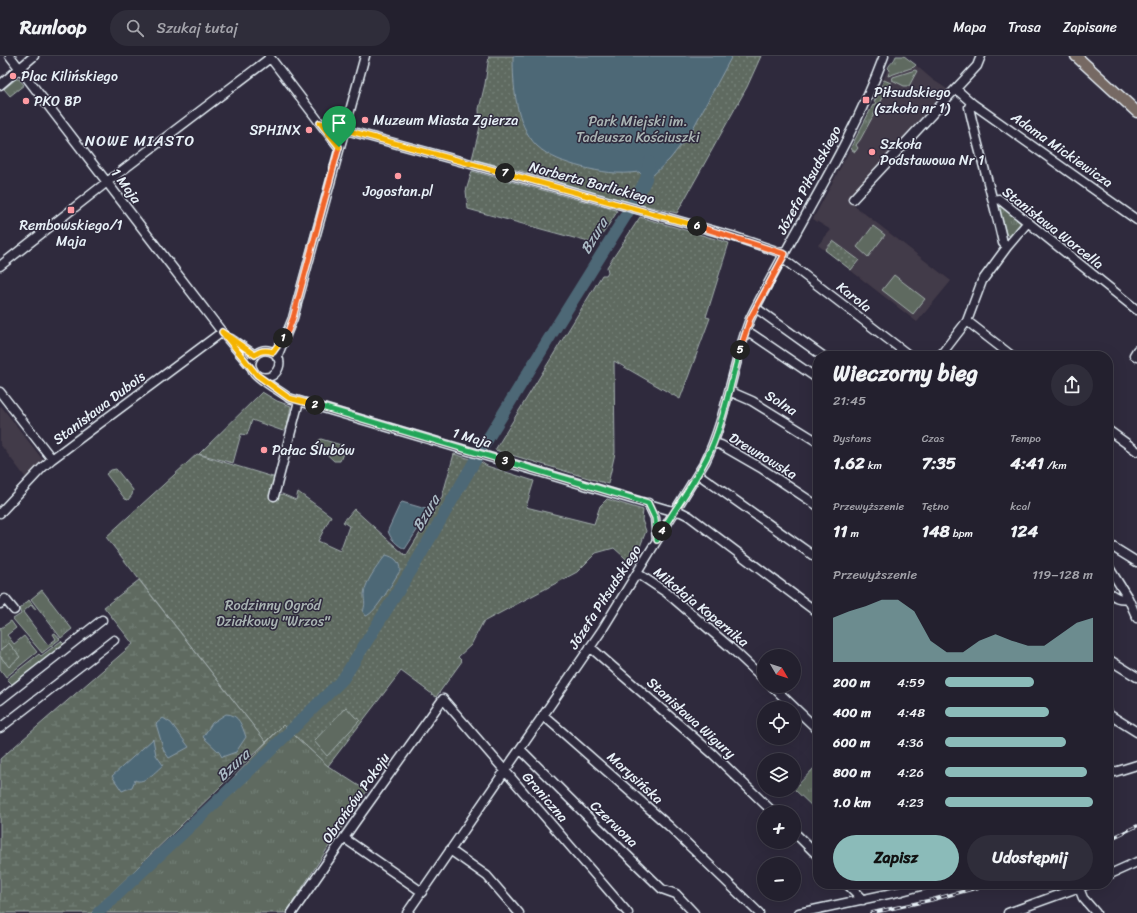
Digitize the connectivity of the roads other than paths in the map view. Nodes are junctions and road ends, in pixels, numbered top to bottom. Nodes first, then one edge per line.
1 (10, 56) edge
2 (34, 56) edge
3 (365, 56) edge
4 (884, 56) edge
5 (981, 56) edge
6 (1076, 56) edge
7 (269, 57) edge
8 (20, 68) junction
9 (0, 85) edge
10 (956, 89) junction
11 (971, 103) junction
12 (1137, 112) edge
13 (320, 123) junction
14 (344, 130) junction
15 (339, 147) junction
16 (107, 182) junction
17 (853, 199) dead end
18 (993, 200) junction
19 (1137, 220) edge
20 (1028, 222) junction
21 (1007, 247) junction
22 (784, 256) junction
23 (0, 266) edge
24 (756, 308) junction
25 (1137, 310) edge
26 (967, 321) junction
27 (222, 332) junction
28 (745, 332) junction
29 (816, 351) edge
30 (904, 351) edge
31 (944, 351) edge
32 (1006, 351) edge
33 (275, 354) junction
34 (255, 355) junction
35 (252, 368) junction
36 (813, 376) edge
37 (272, 377) junction
38 (261, 378) junction
39 (728, 391) junction
40 (0, 392) edge
41 (286, 395) junction
42 (299, 401) junction
43 (1113, 434) edge
44 (813, 439) edge
45 (714, 443) junction
46 (1137, 451) edge
47 (52, 460) junction
48 (698, 474) junction
49 (274, 496) dead end
50 (648, 503) junction
51 (813, 503) edge
52 (675, 511) junction
53 (0, 513) edge
54 (657, 540) junction
55 (1113, 547) edge
56 (813, 555) edge
57 (1137, 562) edge
58 (637, 574) junction
59 (1113, 574) edge
60 (1113, 595) edge
61 (1128, 598) junction
62 (0, 604) edge
63 (813, 609) edge
64 (14, 610) dead end
65 (1137, 618) edge
66 (102, 620) dead end
67 (114, 640) dead end
68 (590, 647) junction
69 (1113, 662) edge
70 (757, 672) edge
71 (1137, 677) edge
72 (779, 693) edge
73 (443, 699) joint
74 (0, 700) edge
75 (543, 715) junction
76 (1113, 717) edge
77 (813, 725) edge
78 (0, 728) edge
79 (1137, 732) edge
80 (520, 748) junction
81 (1137, 765) edge
82 (505, 771) junction
83 (1113, 772) edge
84 (766, 805) edge
85 (344, 838) junction
86 (801, 839) edge
87 (450, 850) junction
88 (813, 851) edge
89 (1137, 862) edge
90 (1113, 873) edge
91 (852, 889) edge
92 (908, 889) edge
93 (1076, 889) edge
94 (1080, 889) edge
95 (422, 892) junction
96 (863, 900) junction
97 (292, 913) edge
98 (407, 913) edge
99 (519, 913) edge
100 (628, 913) edge
101 (694, 913) edge
102 (759, 913) edge
103 (799, 913) edge
104 (1008, 913) edge
105 (1096, 913) edge

1 - 8 street, 1 Maja
2 - 8 street
3 - 14 street
4 - 22 street, Józefa Piłsudskiego
5 - 10 street
6 - 12 main road
7 - 13 street
7 - 16 street
8 - 9 street
8 - 16 street, 1 Maja
10 - 11 street, Adama Mickiewicza
10 - 17 street
11 - 18 street, Stanisława Worcella
11 - 19 street, Adama Mickiewicza
13 - 14 street, Norberta Barlickiego
13 - 15 street
14 - 15 street
14 - 22 street, Norberta Barlickiego
15 - 33 street
16 - 23 street
16 - 27 street, 1 Maja
18 - 20 street, Stanisława Worcella
18 - 21 street
20 - 21 street
20 - 25 street, Stanisława Worcella
21 - 26 street
22 - 24 street, Józefa Piłsudskiego
22 - 30 street, Karola
24 - 28 street, Józefa Piłsudskiego
24 - 29 street
26 - 31 street
26 - 32 street
27 - 34 street, 1 Maja
27 - 35 street, 1 Maja
27 - 47 street, Stanisława Dubois
28 - 36 street
28 - 39 street, Józefa Piłsudskiego
33 - 34 street
33 - 37 street
34 - 35 street
35 - 38 street
37 - 38 street
37 - 41 street, 1 Maja
38 - 41 street, 1 Maja
39 - 44 street, Solna
39 - 45 street, Józefa Piłsudskiego
40 - 47 street
41 - 42 street, 1 Maja
42 - 49 street
42 - 50 street, 1 Maja
43 - 46 street
45 - 48 street, Józefa Piłsudskiego
45 - 51 street, Drewnowska
47 - 53 street, Stanisława Dubois
48 - 52 street, Józefa Piłsudskiego
48 - 56 street
50 - 52 street, 1 Maja
50 - 54 street
52 - 54 street, Józefa Piłsudskiego
52 - 63 street, 1 Maja
54 - 58 street, Józefa Piłsudskiego
55 - 57 street
58 - 68 street, Józefa Piłsudskiego
58 - 70 street, Mikołaja Kopernika
59 - 61 street
60 - 61 street
61 - 65 street
62 - 64 street
66 - 74 street
67 - 78 street
68 - 75 street, Józefa Piłsudskiego
68 - 84 street, Stanisława Wigury
69 - 71 street
72 - 77 street
73 - 82 street, Graniczna
73 - 85 street, Obrońców Pokoju
75 - 80 street, Józefa Piłsudskiego
75 - 102 street, Marysińska
76 - 79 street
80 - 82 street, Józefa Piłsudskiego
80 - 101 street, Czerwona
81 - 83 street
82 - 87 street, Józefa Piłsudskiego
82 - 100 street, Graniczna
85 - 95 street
85 - 97 street, Obrońców Pokoju
86 - 88 street
87 - 95 street, Józefa Piłsudskiego
87 - 99 street
89 - 90 street
91 - 96 street
92 - 96 street
93 - 104 street
94 - 105 street
95 - 98 street, Józefa Piłsudskiego
96 - 103 street

